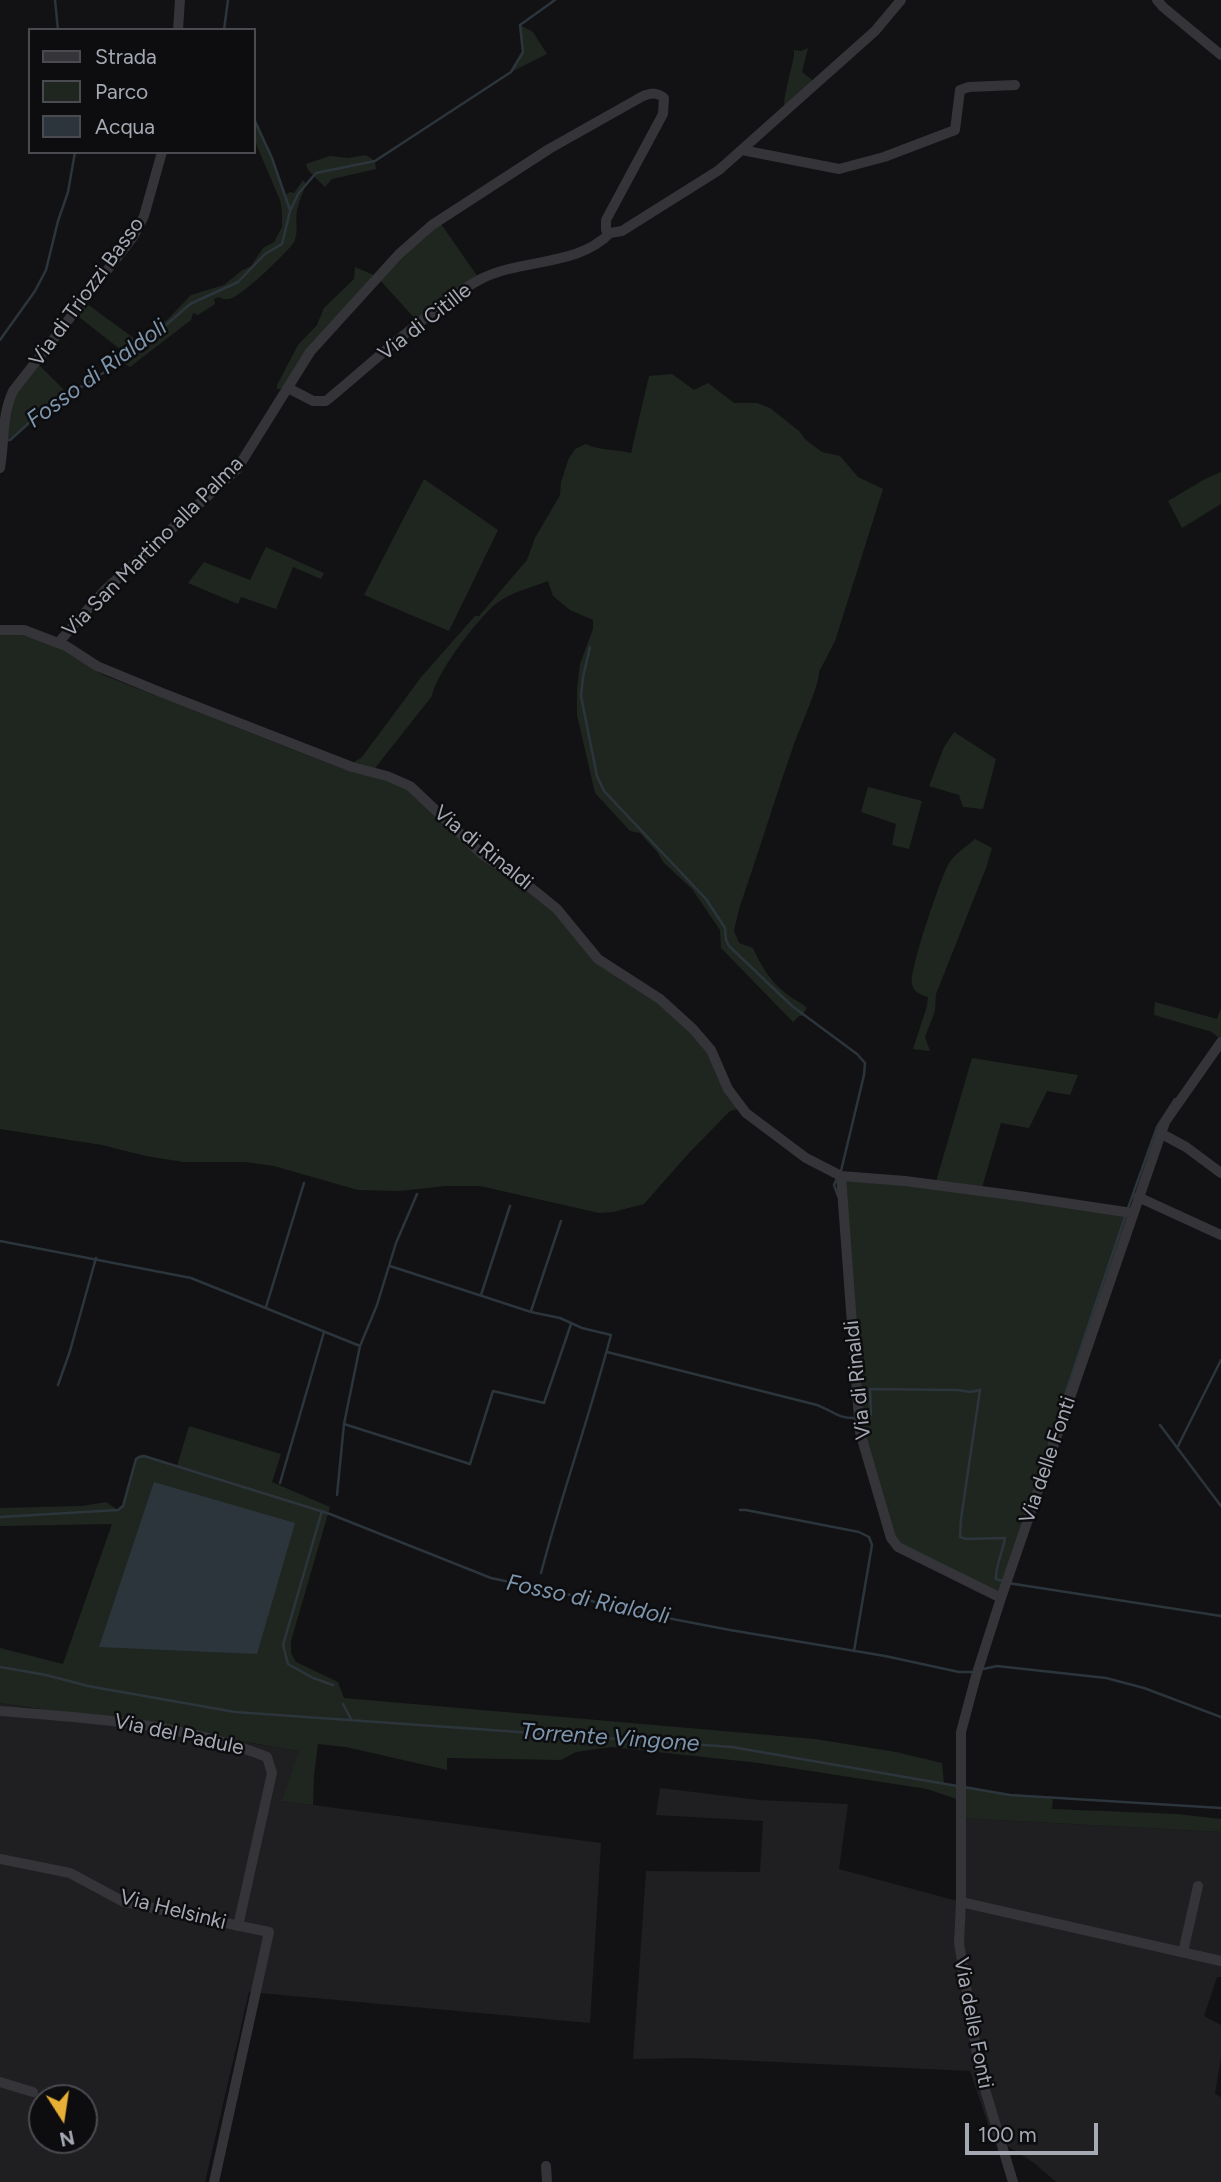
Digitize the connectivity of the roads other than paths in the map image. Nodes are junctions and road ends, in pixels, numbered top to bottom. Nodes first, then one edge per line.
1 (180, 0) edge
2 (901, 0) edge
3 (1157, 0) edge
4 (178, 28) edge
5 (1221, 55) edge
6 (1015, 85) dead end
7 (742, 150) junction
8 (161, 154) edge
9 (610, 233) junction
10 (288, 388) junction
11 (0, 468) edge
12 (0, 630) edge
13 (58, 643) junction
14 (1221, 1042) edge
15 (1160, 1133) junction
16 (1221, 1173) edge
17 (841, 1176) junction
18 (1138, 1197) junction
19 (1132, 1213) junction
20 (1221, 1235) edge
21 (1001, 1598) junction
22 (0, 1711) edge
23 (0, 1859) edge
24 (1198, 1886) dead end
25 (961, 1902) junction
26 (238, 1926) junction
27 (1183, 1952) junction
28 (1221, 1961) edge
29 (0, 2082) edge
30 (28, 2090) edge
31 (546, 2166) dead end
32 (214, 2182) edge
33 (547, 2182) edge
34 (1013, 2182) edge

1 - 4 street
2 - 7 street
3 - 5 street
6 - 7 street
7 - 9 street
8 - 11 street, Via di Triozzi Basso
9 - 10 street, Via di Citille
9 - 10 street, Via San Martino alla Palma
10 - 13 street, Via San Martino alla Palma
12 - 13 street, Via di Rinaldi
13 - 17 street, Via di Rinaldi
14 - 15 street, Via delle Fonti
15 - 16 street
15 - 18 street, Via delle Fonti
17 - 19 street, Via di Rinaldi
17 - 21 street, Via di Rinaldi
18 - 19 street, Via delle Fonti
18 - 20 street
19 - 21 street, Via delle Fonti
21 - 25 street, Via delle Fonti
22 - 26 street, Via del Padule
23 - 26 street, Via Helsinki
24 - 27 street
25 - 27 street
25 - 34 street, Via delle Fonti
26 - 32 street, Via Helsinki
27 - 28 street
29 - 30 street
31 - 33 street

